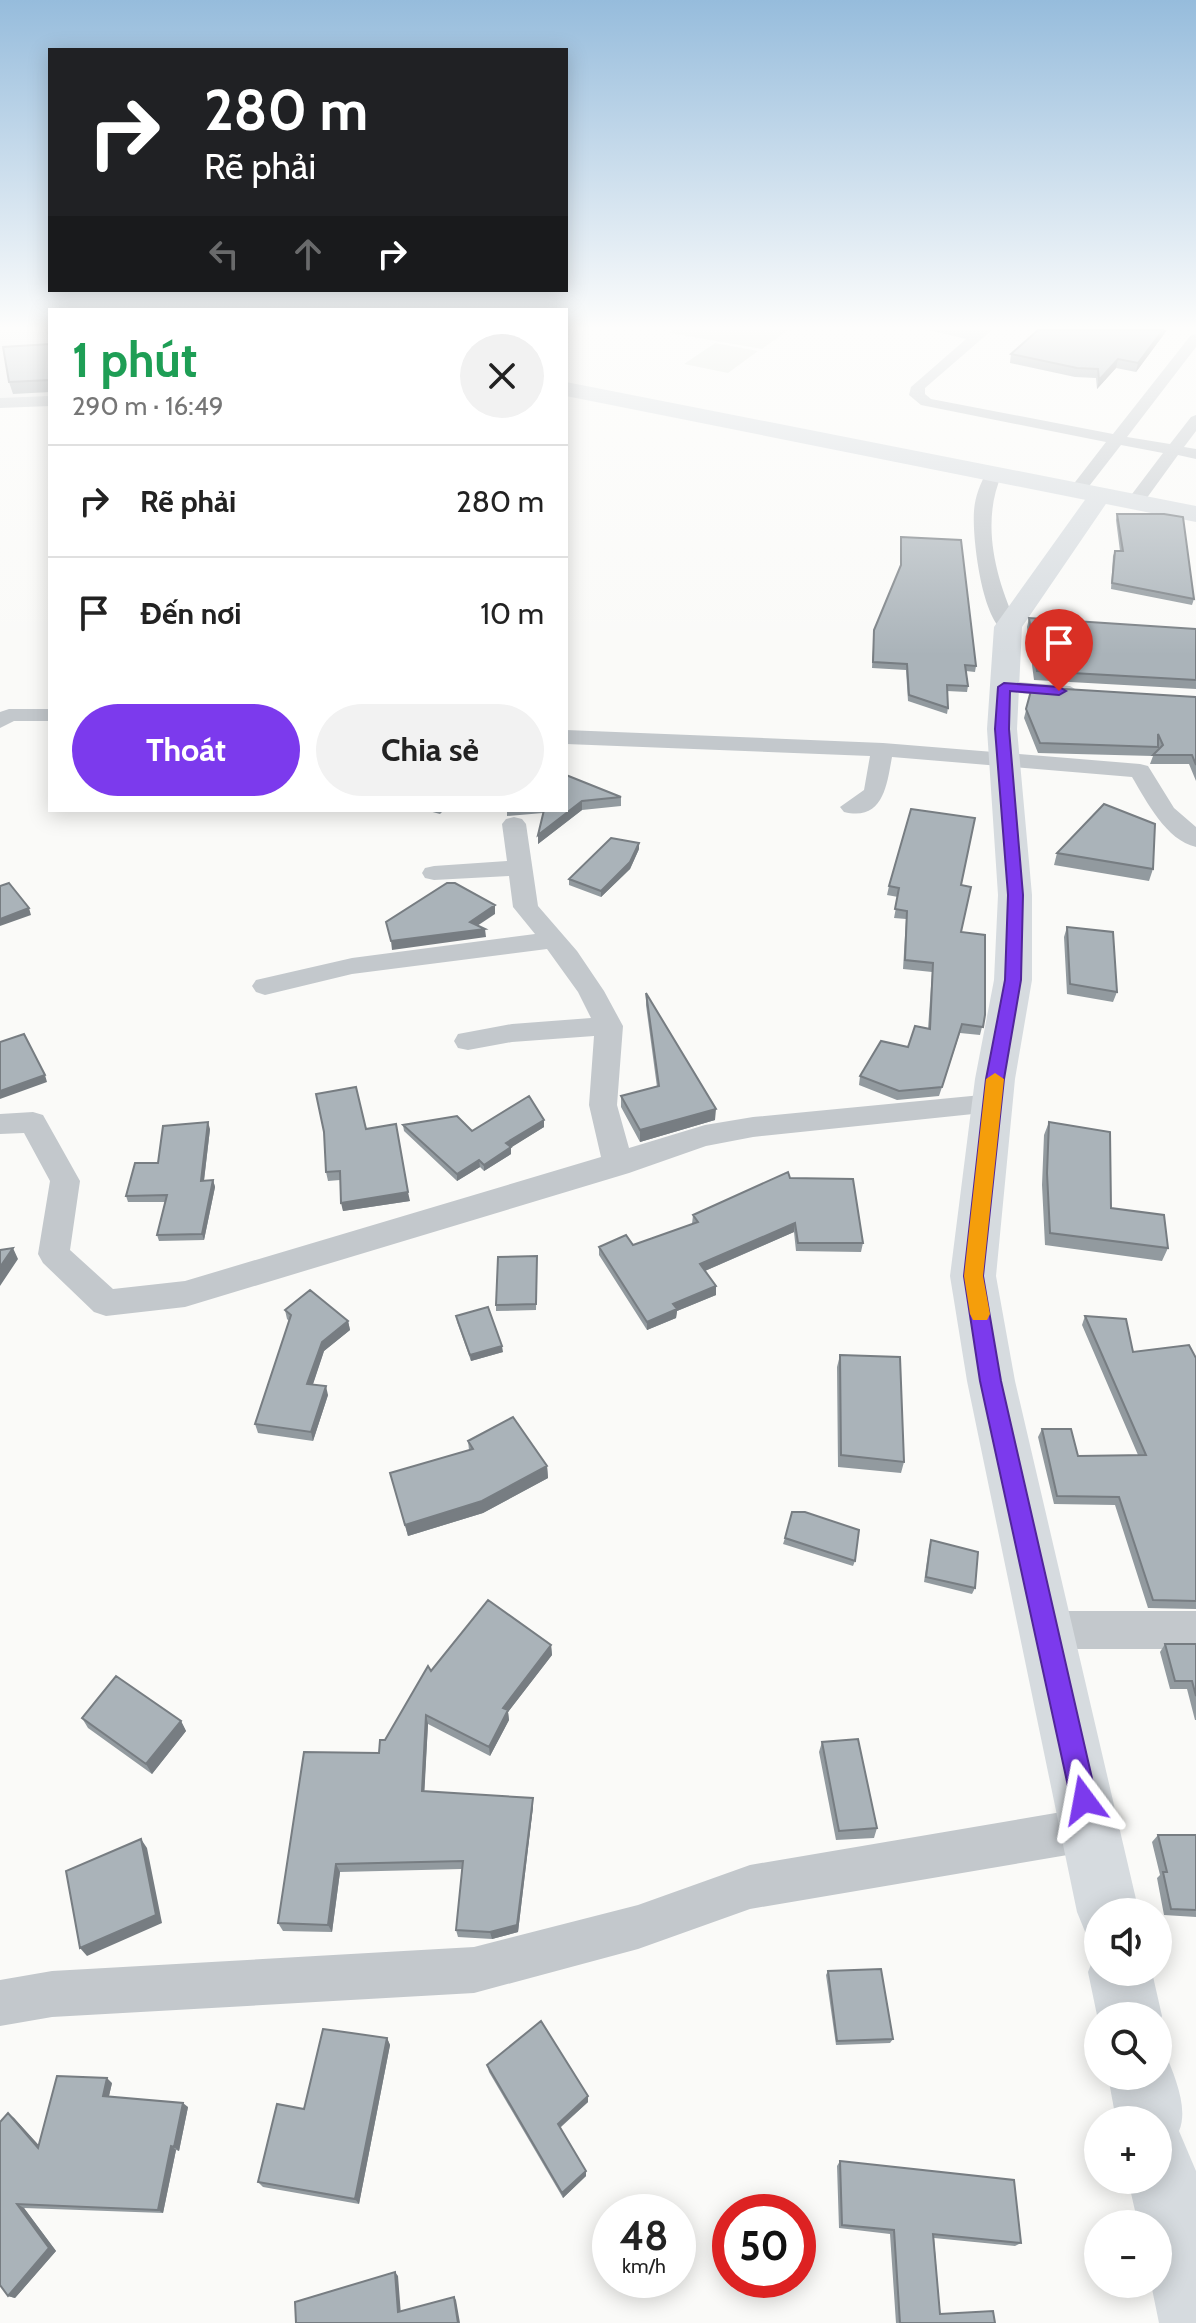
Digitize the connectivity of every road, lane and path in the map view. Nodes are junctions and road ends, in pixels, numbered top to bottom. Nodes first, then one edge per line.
1 (815, 438) edge
2 (1111, 438) edge
3 (1183, 438) edge
4 (1114, 439) junction
5 (1174, 450) junction
6 (1196, 454) edge
7 (994, 474) junction
8 (1104, 495) junction
9 (1196, 514) edge
10 (1008, 627) junction
11 (1004, 687) junction
12 (1091, 693) edge
13 (48, 715) edge
14 (0, 722) edge
15 (568, 737) edge
16 (883, 750) junction
17 (1004, 758) junction
18 (852, 807) dead end
19 (514, 824) dead end
20 (1196, 840) edge
21 (519, 868) junction
22 (434, 873) dead end
23 (553, 940) junction
24 (265, 986) dead end
25 (609, 1026) junction
26 (468, 1041) dead end
27 (992, 1104) junction
28 (0, 1124) edge
29 (618, 1165) junction
30 (1045, 1630) junction
31 (1196, 1630) edge
32 (1091, 1829) junction
33 (1105, 1898) edge
34 (0, 2003) edge
35 (1166, 2194) edge
36 (1196, 2323) edge

1 - 7 highway
2 - 4 street
3 - 5 street
4 - 5 street
4 - 8 street
5 - 6 street
5 - 8 street
7 - 8 highway
7 - 10 street
8 - 9 highway
8 - 10 main road
10 - 11 main road
11 - 12 street
11 - 17 main road
13 - 14 street
15 - 16 street
16 - 17 street
16 - 18 street
17 - 20 street
17 - 27 main road
19 - 21 street
21 - 22 street
21 - 23 street
23 - 24 street
23 - 25 street
25 - 26 street
25 - 29 street
27 - 29 street
27 - 30 main road
28 - 29 street
30 - 31 street
30 - 32 main road
32 - 33 main road
32 - 34 street
35 - 36 main road

